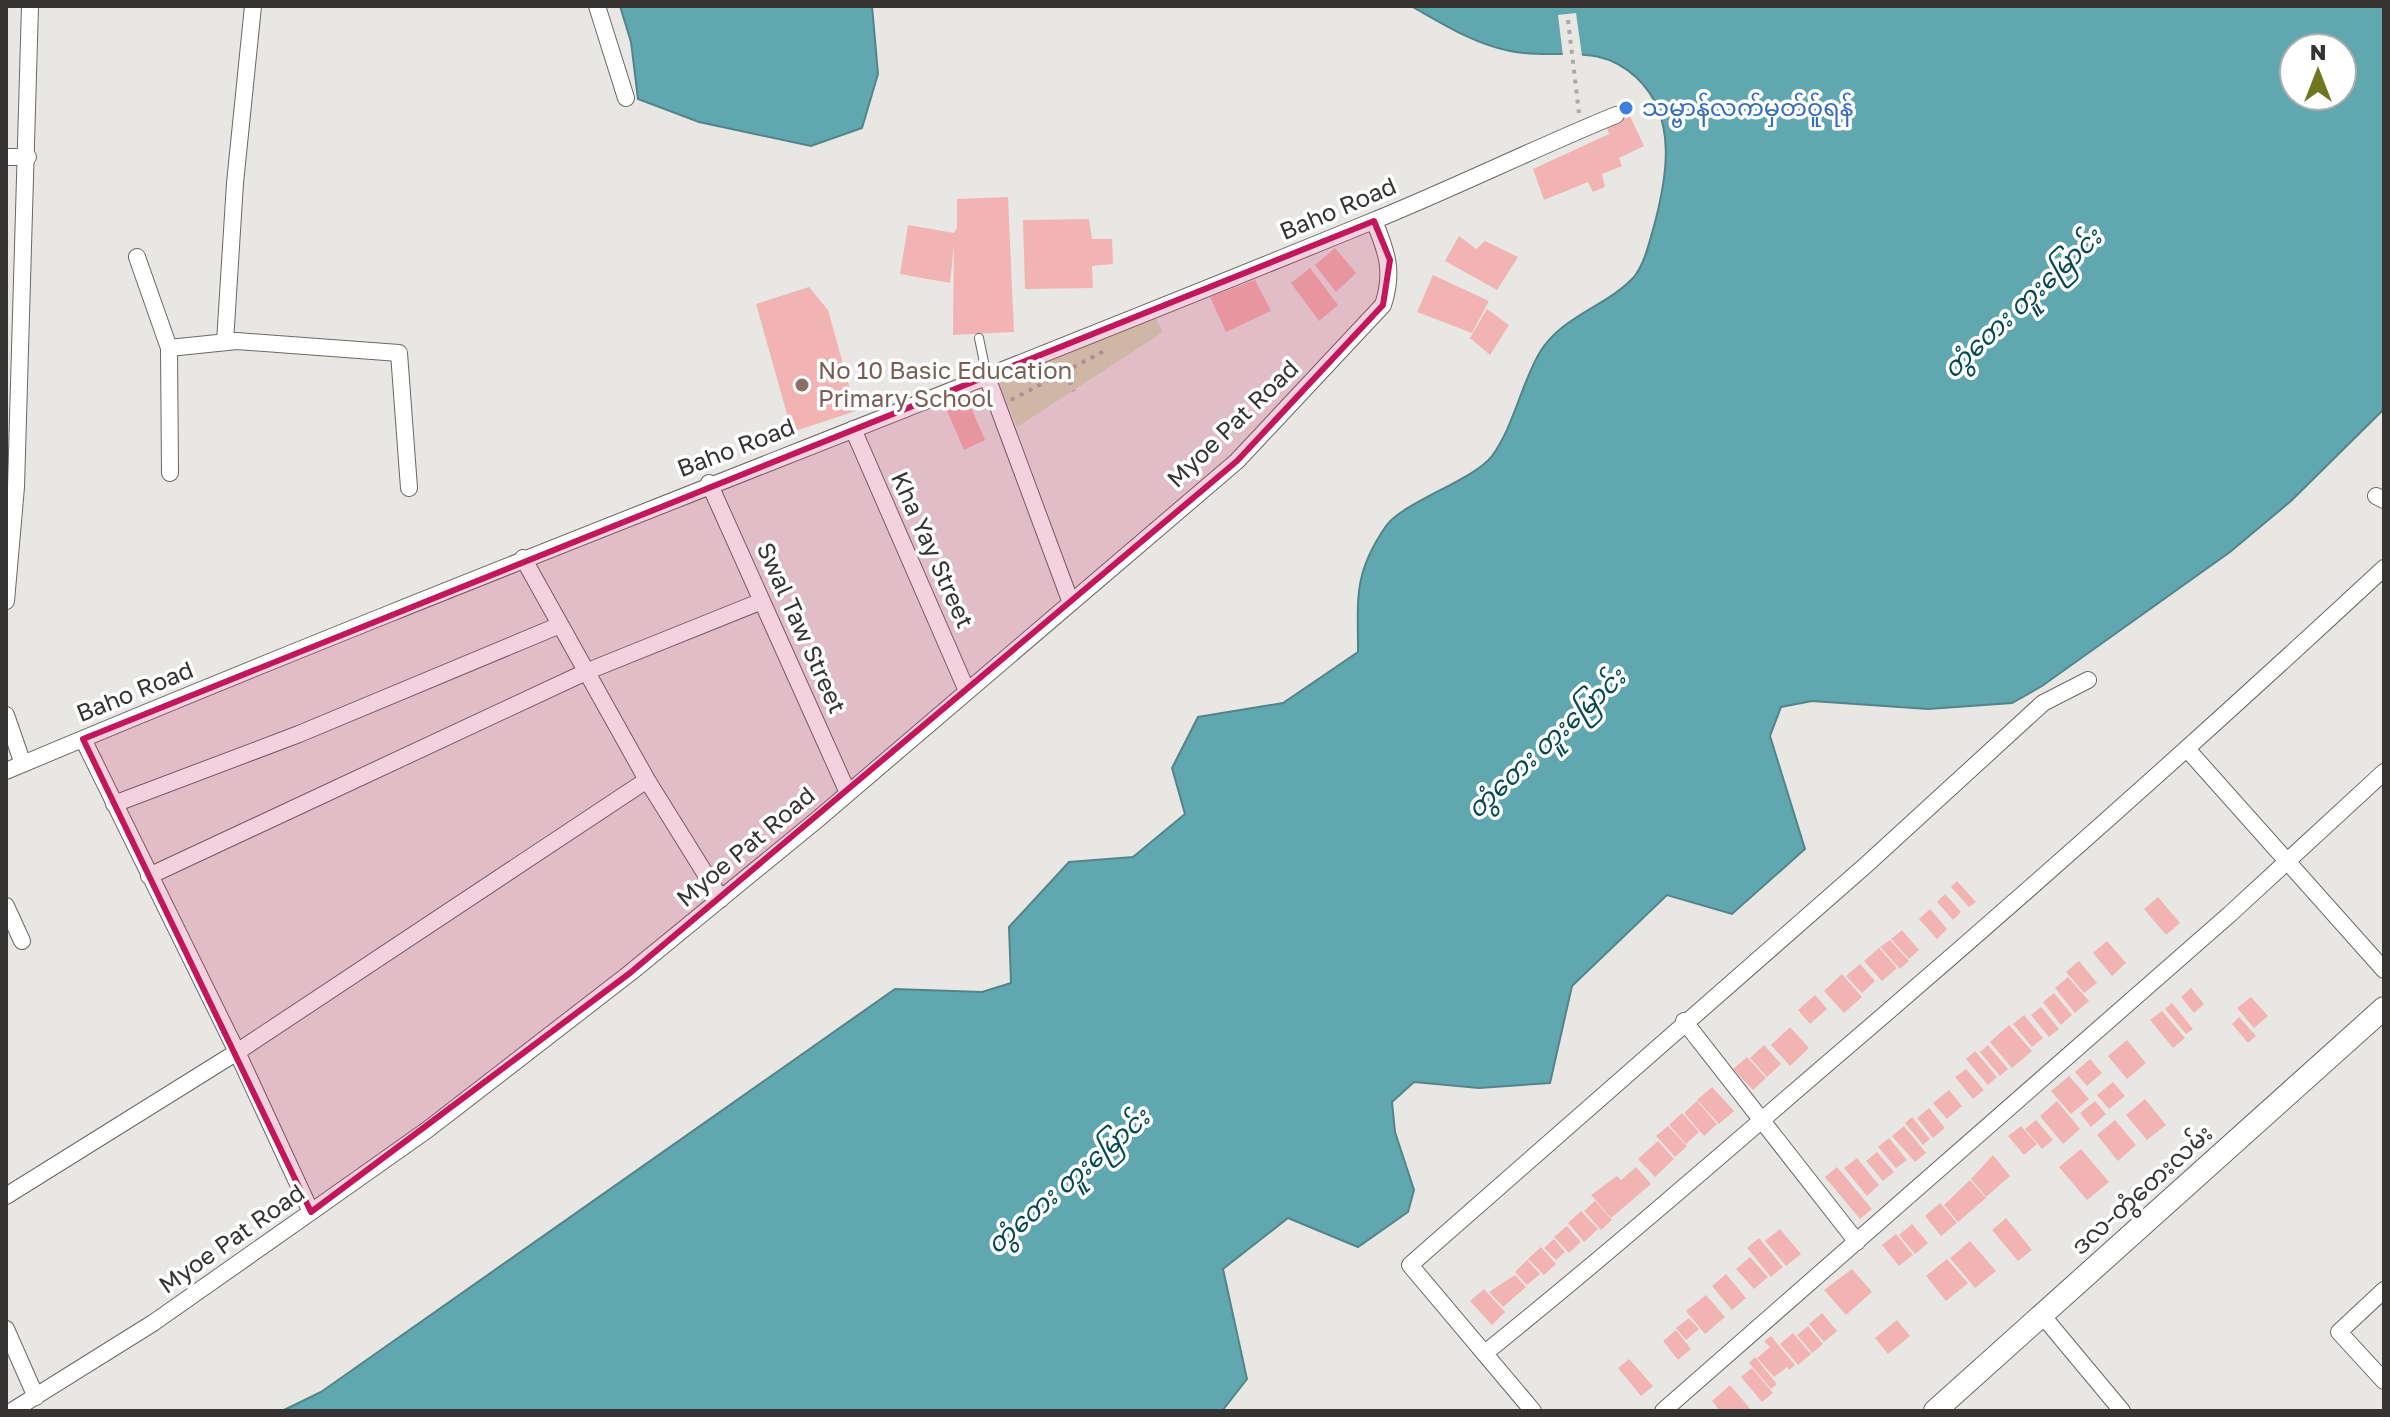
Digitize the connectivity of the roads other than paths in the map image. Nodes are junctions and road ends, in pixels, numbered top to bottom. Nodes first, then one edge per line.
1 (30, 6) edge
2 (253, 6) edge
3 (597, 6) edge
4 (626, 98) dead end
5 (1616, 115) dead end
6 (6, 157) edge
7 (28, 157) junction
8 (1374, 221) junction
9 (137, 257) dead end
10 (979, 338) dead end
11 (225, 342) junction
12 (169, 348) junction
13 (987, 377) junction
14 (853, 429) junction
15 (170, 473) dead end
16 (709, 483) junction
17 (409, 488) dead end
18 (523, 558) junction
19 (2384, 568) edge
20 (6, 601) edge
21 (762, 601) junction
22 (1071, 603) junction
23 (560, 625) junction
24 (588, 671) junction
25 (2088, 680) dead end
26 (967, 691) junction
27 (6, 715) edge
28 (83, 739) junction
29 (2187, 749) junction
30 (23, 764) junction
31 (6, 771) edge
32 (2384, 772) edge
33 (647, 780) junction
34 (848, 793) junction
35 (114, 804) junction
36 (2287, 861) junction
37 (149, 876) junction
38 (721, 899) junction
39 (6, 906) edge
40 (22, 941) dead end
41 (2384, 970) edge
42 (2384, 1008) edge
43 (1684, 1021) junction
44 (237, 1052) junction
45 (1762, 1121) junction
46 (6, 1196) edge
47 (311, 1212) junction
48 (1857, 1242) junction
49 (2384, 1290) edge
50 (2042, 1315) junction
51 (6, 1329) edge
52 (1485, 1353) junction
53 (2384, 1381) edge
54 (36, 1397) junction
55 (12, 1411) edge
56 (1533, 1411) edge
57 (1663, 1411) edge
58 (1935, 1411) edge
59 (2122, 1411) edge

1 - 7 street
2 - 11 street
3 - 4 street
5 - 8 street, Baho Road
6 - 7 street
7 - 20 street
8 - 13 street, Baho Road
8 - 22 street, Myoe Pat Road
9 - 12 street
10 - 13 lane
11 - 12 street
11 - 17 street
12 - 15 street
13 - 14 street, Baho Road
13 - 22 street
14 - 16 street, Baho Road
14 - 26 street, Kha Yay Street
16 - 18 street, Baho Road
16 - 21 street, Swal Taw Street
18 - 23 street
18 - 28 street, Baho Road
19 - 29 street
21 - 24 street
21 - 34 street, Swal Taw Street
22 - 26 street, Myoe Pat Road
23 - 24 street
23 - 35 street
24 - 33 street
24 - 37 street
25 - 43 street
26 - 34 street, Myoe Pat Road
27 - 30 street
28 - 30 street, Baho Road
28 - 35 street
29 - 36 street
29 - 45 street
30 - 31 street, Baho Road
32 - 36 street
33 - 38 street
33 - 44 street
34 - 38 street, Myoe Pat Road
35 - 37 street
36 - 41 street
36 - 48 street
37 - 44 street
38 - 47 street, Myoe Pat Road
39 - 40 street
42 - 50 main road, ဒလ-တွံတေးလမ်း
43 - 45 street
43 - 52 street
44 - 46 street
44 - 47 street
45 - 48 street
45 - 52 street
47 - 54 street, Myoe Pat Road
48 - 57 street
49 - 53 street
50 - 58 main road, ဒလ-တွံတေးလမ်း
50 - 59 street
51 - 54 street
52 - 56 street
54 - 55 street, Myoe Pat Road

